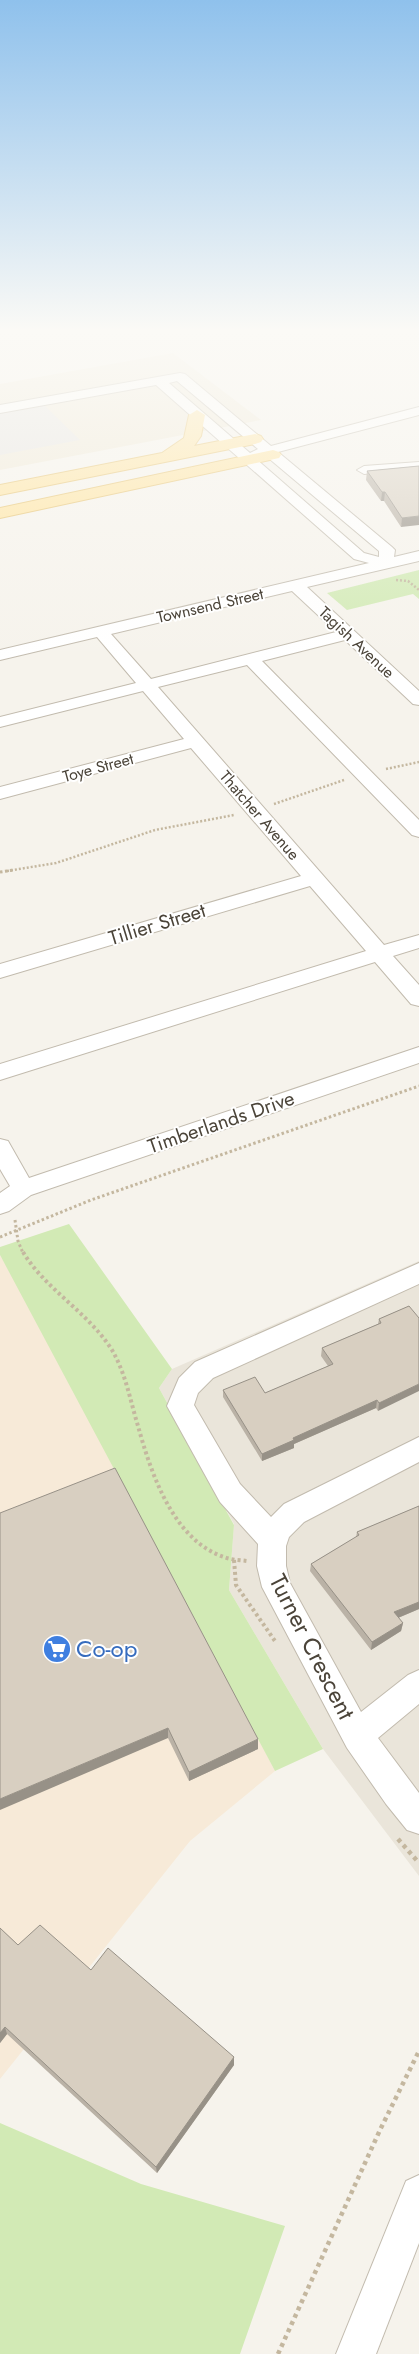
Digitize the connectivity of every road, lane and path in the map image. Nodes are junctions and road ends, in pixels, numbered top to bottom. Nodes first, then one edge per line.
1 (191, 442) edge
2 (228, 442) edge
3 (258, 442) edge
4 (288, 442) edge
5 (291, 442) edge
6 (306, 442) edge
7 (265, 448) junction
8 (240, 452) junction
9 (162, 458) junction
10 (417, 463) edge
11 (364, 470) dead end
12 (0, 490) edge
13 (0, 512) edge
14 (419, 556) edge
15 (386, 563) junction
16 (408, 581) dead end
17 (295, 585) junction
18 (419, 590) edge
19 (100, 631) junction
20 (348, 634) junction
21 (0, 654) edge
22 (251, 659) junction
23 (147, 685) junction
24 (419, 700) edge
25 (0, 722) edge
26 (196, 741) junction
27 (419, 762) edge
28 (363, 774) junction
29 (0, 793) edge
30 (254, 809) junction
31 (419, 831) edge
32 (0, 872) edge
33 (315, 878) junction
34 (419, 941) edge
35 (380, 953) junction
36 (0, 971) edge
37 (419, 999) edge
38 (419, 1054) edge
39 (0, 1072) edge
40 (419, 1086) edge
41 (0, 1147) edge
42 (11, 1189) edge
43 (6, 1210) edge
44 (18, 1229) junction
45 (0, 1237) edge
46 (419, 1273) edge
47 (419, 1449) edge
48 (271, 1550) junction
49 (419, 1685) edge
50 (358, 1734) junction
51 (419, 1818) edge
52 (419, 2051) edge
53 (419, 2194) edge
54 (278, 2354) edge
55 (356, 2354) edge

1 - 9 main road
2 - 8 street
3 - 7 street
4 - 7 street
5 - 7 street
6 - 7 street
7 - 8 main road
7 - 8 main road
7 - 15 street
8 - 9 main road
8 - 13 main road
8 - 15 street
9 - 12 main road
10 - 11 street
14 - 15 street, Townsend Street
15 - 17 street, Townsend Street
16 - 18 path
17 - 19 street, Townsend Street
17 - 20 street, Tagish Avenue
19 - 21 street, Townsend Street
19 - 23 street, Thatcher Avenue
20 - 22 street
20 - 24 street, Tagish Avenue
22 - 23 street
22 - 28 street
23 - 25 street
23 - 26 street, Thatcher Avenue
26 - 29 street, Toye Street
26 - 30 street, Thatcher Avenue
27 - 28 path
28 - 30 path
28 - 31 street
30 - 32 path
30 - 33 street, Thatcher Avenue
33 - 35 street, Thatcher Avenue
33 - 36 street, Tillier Street
34 - 35 street
35 - 37 street, Thatcher Avenue
35 - 39 street
38 - 42 street, Timberlands Drive
40 - 44 path
41 - 42 street
42 - 43 street, Timberlands Drive
43 - 44 path
44 - 45 path
44 - 48 path
46 - 48 street
47 - 48 street
48 - 50 street, Turner Crescent
49 - 50 street
50 - 51 street, Turner Crescent
52 - 54 path
53 - 55 street

